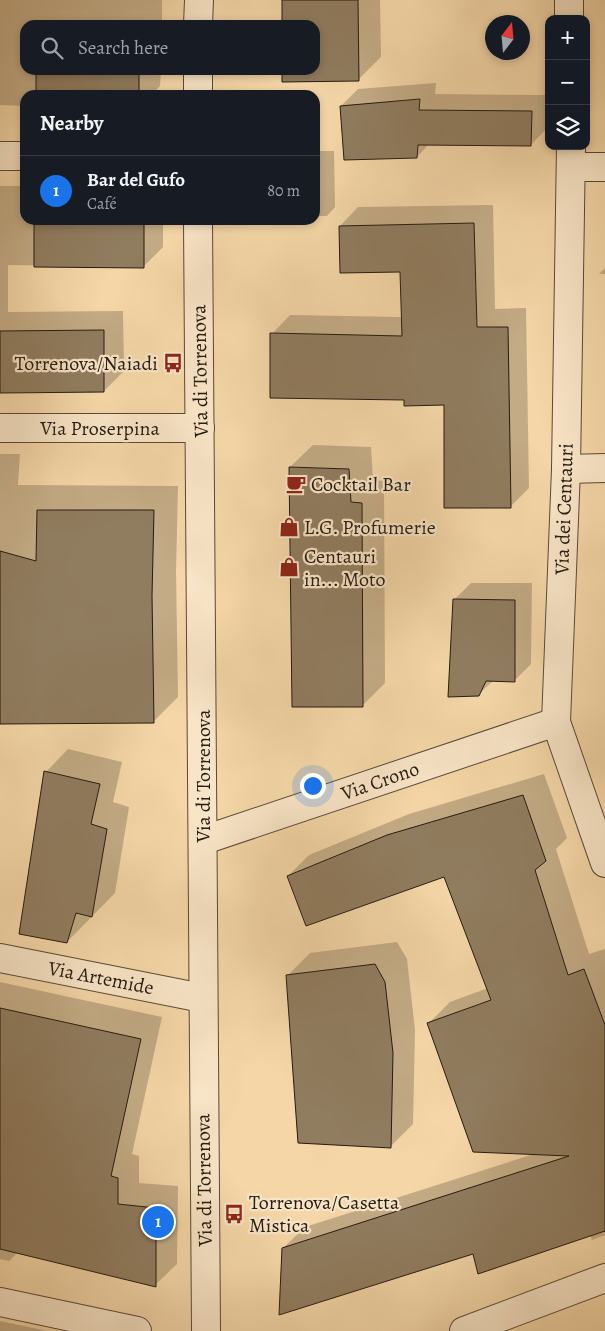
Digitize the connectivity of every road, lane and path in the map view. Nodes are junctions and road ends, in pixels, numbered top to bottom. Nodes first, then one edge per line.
1 (198, 0) edge
2 (569, 0) edge
3 (569, 15) edge
4 (198, 20) edge
5 (198, 75) edge
6 (198, 90) edge
7 (0, 156) edge
8 (20, 156) edge
9 (571, 157) edge
10 (605, 167) edge
11 (198, 225) edge
12 (0, 428) edge
13 (200, 428) junction
14 (605, 468) edge
15 (566, 469) junction
16 (556, 722) junction
17 (204, 840) junction
18 (605, 863) edge
19 (0, 958) edge
20 (202, 998) junction
21 (605, 1278) edge
22 (0, 1302) edge
23 (137, 1331) edge
24 (206, 1331) edge
25 (464, 1331) edge

1 - 4 street
2 - 3 street
5 - 6 street
7 - 8 street
9 - 10 street
9 - 15 street, Via dei Centauri
11 - 13 street, Via di Torrenova
12 - 13 street, Via Proserpina
13 - 17 street, Via di Torrenova
14 - 15 street
15 - 16 street, Via dei Centauri
16 - 17 street, Via Crono
16 - 18 street, Via dei Centauri
17 - 20 street, Via di Torrenova
19 - 20 street, Via Artemide
20 - 24 street, Via di Torrenova
21 - 25 street
22 - 23 street

